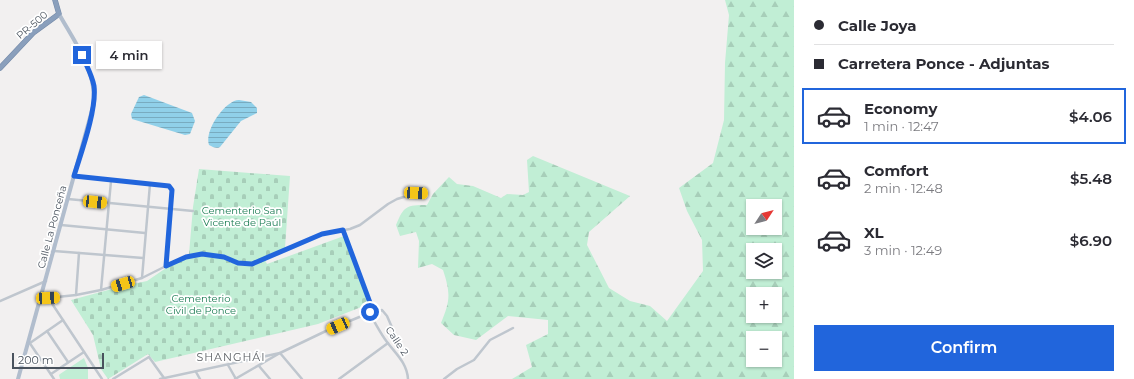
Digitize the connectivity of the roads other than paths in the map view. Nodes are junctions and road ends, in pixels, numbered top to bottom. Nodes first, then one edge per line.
1 (55, 0) edge
2 (59, 14) junction
3 (0, 68) edge
4 (74, 176) junction
5 (111, 180) junction
6 (150, 184) junction
7 (426, 194) dead end
8 (68, 199) junction
9 (108, 204) junction
10 (148, 207) junction
11 (171, 208) junction
12 (193, 210) dead end
13 (61, 225) junction
14 (106, 229) junction
15 (343, 230) junction
16 (145, 233) junction
17 (54, 250) junction
18 (80, 253) junction
19 (104, 255) junction
20 (143, 258) junction
21 (166, 266) junction
22 (142, 278) junction
23 (46, 280) junction
24 (101, 290) junction
25 (76, 296) junction
26 (42, 297) junction
27 (48, 298) junction
28 (0, 301) edge
29 (369, 312) junction
30 (63, 320) junction
31 (513, 328) dead end
32 (47, 331) junction
33 (394, 332) dead end
34 (30, 342) junction
35 (388, 343) junction
36 (84, 352) junction
37 (280, 353) junction
38 (68, 362) junction
39 (228, 365) junction
40 (259, 366) junction
41 (196, 372) junction
42 (51, 374) junction
43 (167, 378) edge
44 (18, 379) edge
45 (54, 379) edge
46 (102, 379) edge
47 (113, 379) edge
48 (160, 379) edge
49 (200, 379) edge
50 (236, 379) edge
51 (270, 379) edge
52 (302, 379) edge
53 (339, 379) edge
54 (408, 379) edge
55 (444, 379) edge

1 - 2 highway
2 - 3 highway, PR-500 / PR-500
2 - 4 main road, Calle La Ponceña
4 - 5 street
4 - 8 main road, Calle La Ponceña
5 - 6 street
5 - 9 street
6 - 10 street
6 - 11 street
7 - 15 street
8 - 9 street
8 - 13 main road, Calle La Ponceña
9 - 10 street
9 - 14 street
10 - 11 street
10 - 16 street
11 - 12 street
11 - 21 street
13 - 14 street
13 - 17 main road, Calle La Ponceña
14 - 16 street
14 - 19 street
15 - 21 street
15 - 29 street
16 - 20 street
17 - 18 street
17 - 23 main road, Calle La Ponceña
18 - 19 street
18 - 25 street
19 - 20 street
19 - 24 street
20 - 22 street
21 - 22 street
22 - 24 street
23 - 26 main road, Calle La Ponceña
23 - 28 street
24 - 25 street
25 - 27 street
26 - 27 street
26 - 34 main road, Calle La Ponceña
27 - 30 street
29 - 33 street
29 - 35 street, Calle 2
29 - 37 street
30 - 32 street
30 - 36 street
31 - 55 street
32 - 34 street
32 - 38 street
34 - 42 street
34 - 44 main road, Calle La Ponceña
35 - 53 street
35 - 54 street, Calle 2
36 - 38 street
36 - 46 street
37 - 39 street
37 - 40 street
37 - 52 street
38 - 42 street
39 - 41 street
39 - 50 street
40 - 50 street
40 - 51 street
41 - 43 street
41 - 49 street
42 - 45 street
43 - 47 street
43 - 48 street

